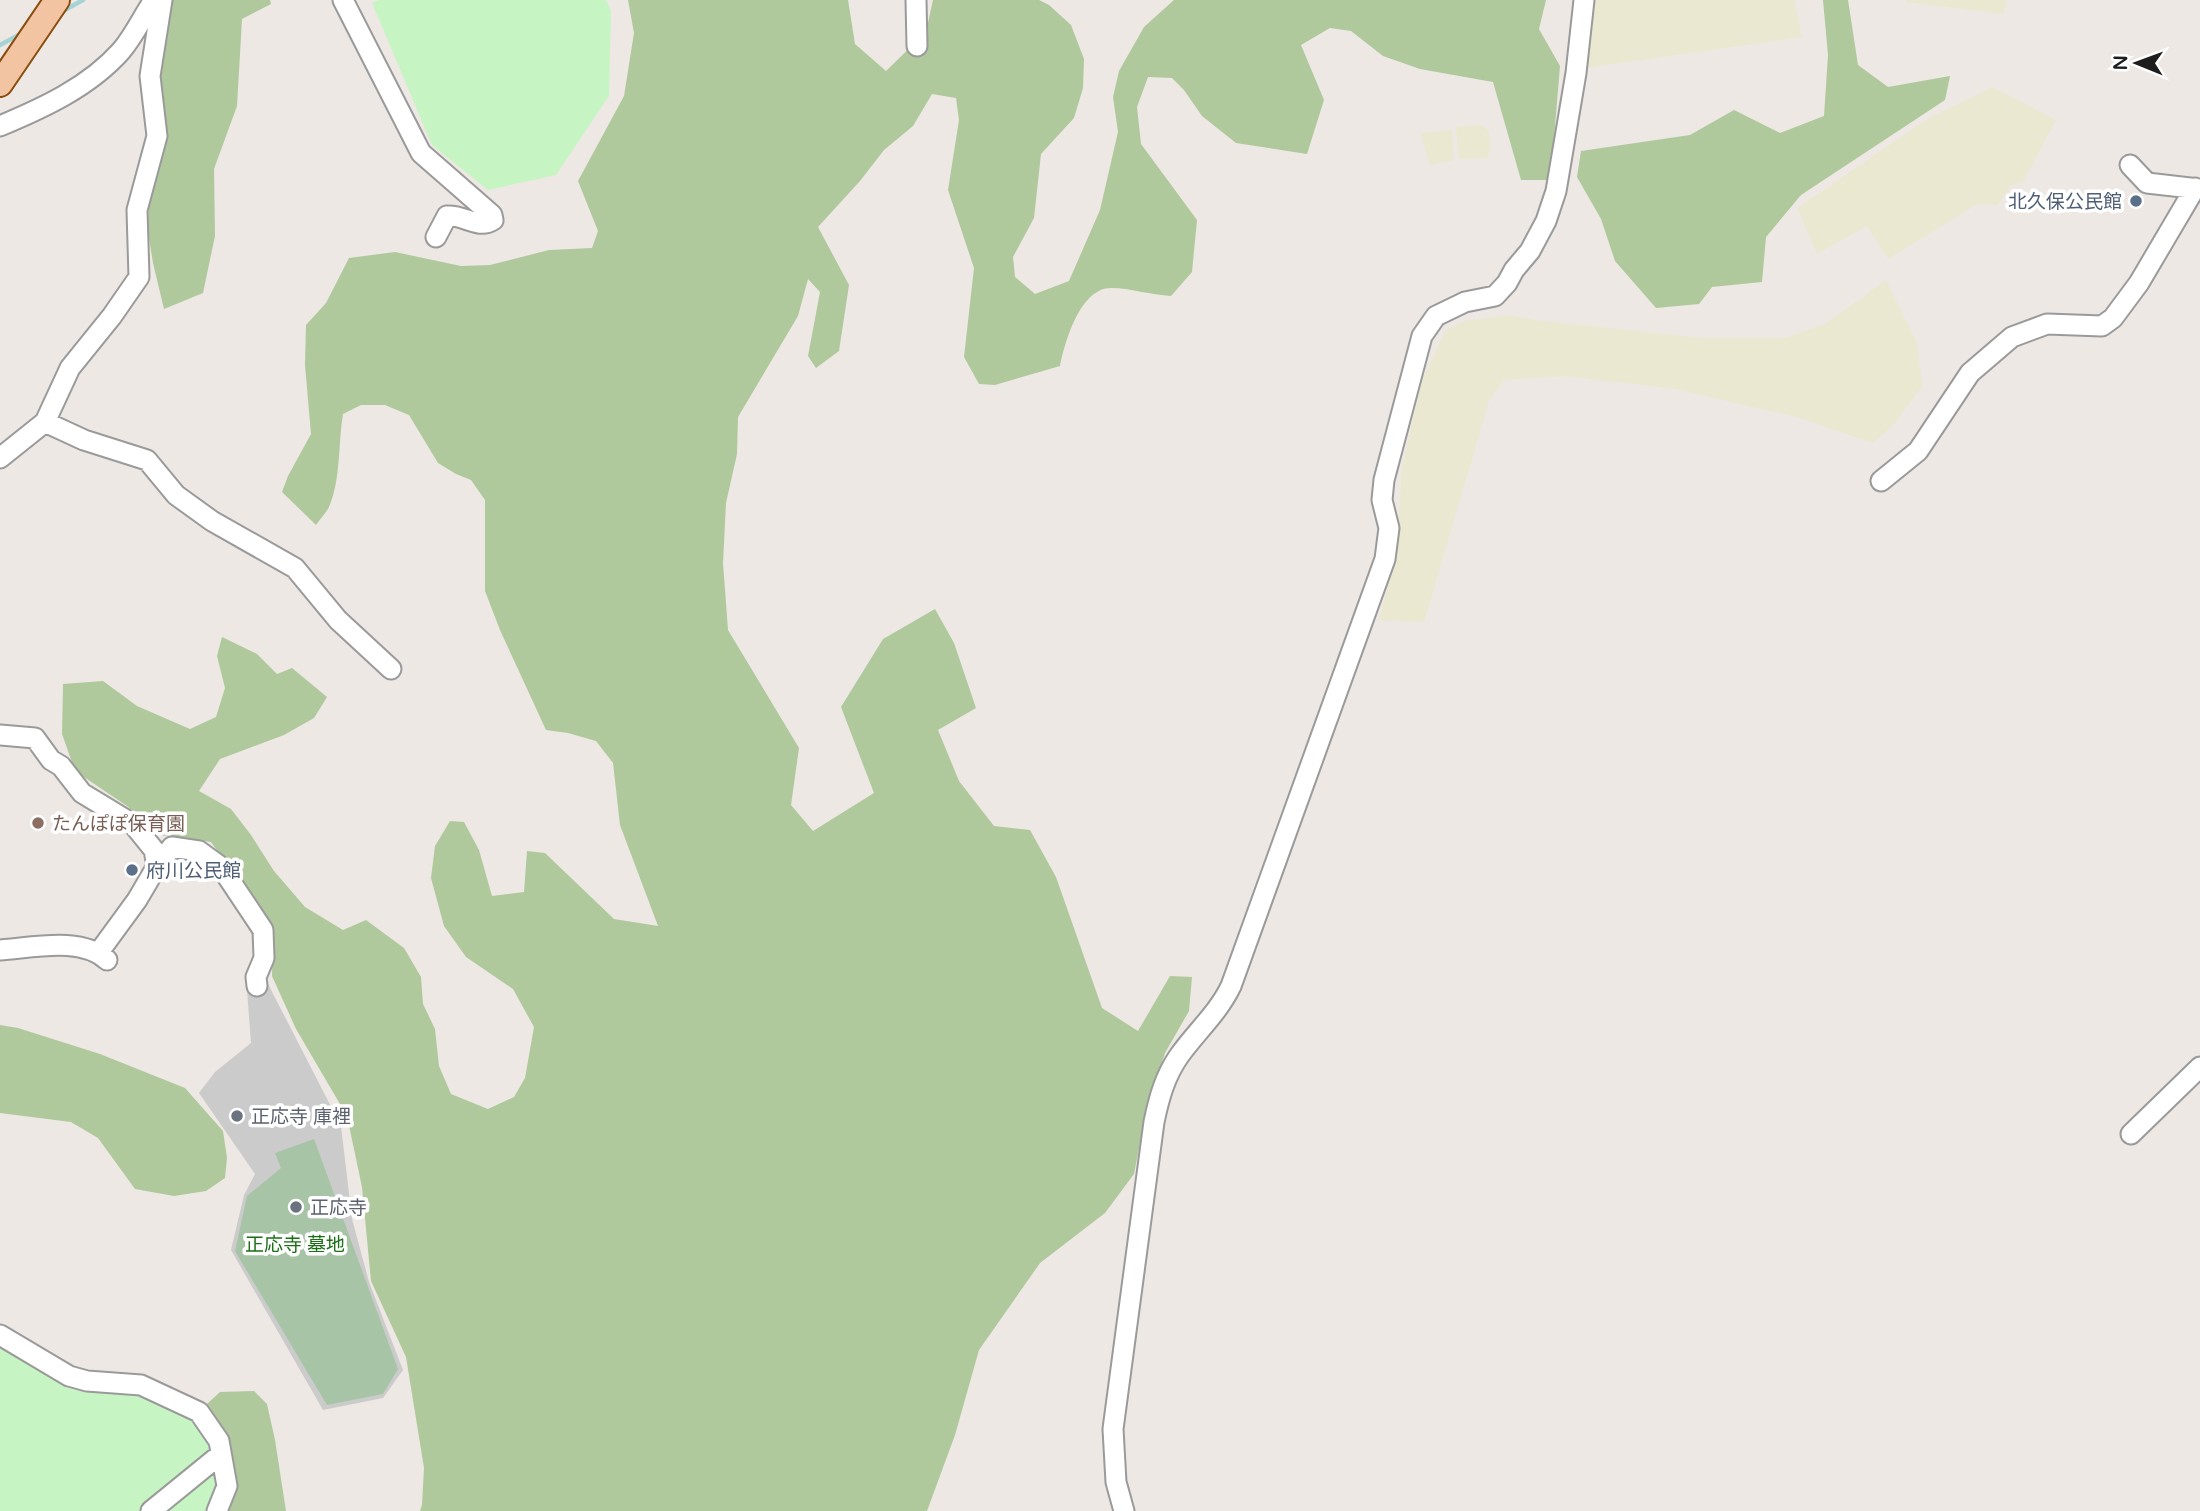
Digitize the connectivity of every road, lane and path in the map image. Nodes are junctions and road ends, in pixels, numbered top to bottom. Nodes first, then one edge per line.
1 (57, 0) edge
2 (154, 0) edge
3 (162, 0) edge
4 (343, 0) edge
5 (916, 0) edge
6 (1584, 0) edge
7 (917, 46) dead end
8 (0, 84) edge
9 (0, 126) edge
10 (2130, 165) dead end
11 (2198, 189) edge
12 (436, 237) dead end
13 (45, 422) junction
14 (0, 458) edge
15 (1881, 481) dead end
16 (391, 669) dead end
17 (0, 735) edge
18 (157, 866) junction
19 (0, 950) edge
20 (257, 986) dead end
21 (2200, 1067) edge
22 (2131, 1134) dead end
23 (0, 1335) edge
24 (220, 1454) junction
25 (151, 1511) edge
26 (217, 1511) edge
27 (1124, 1511) edge

1 - 8 main road
2 - 9 street
3 - 13 street
4 - 12 street
5 - 7 street
6 - 27 street
10 - 11 street
11 - 15 street
13 - 14 street
13 - 16 street
17 - 18 street
18 - 19 street
18 - 20 street
21 - 22 street
23 - 24 street
24 - 25 street
24 - 26 street

